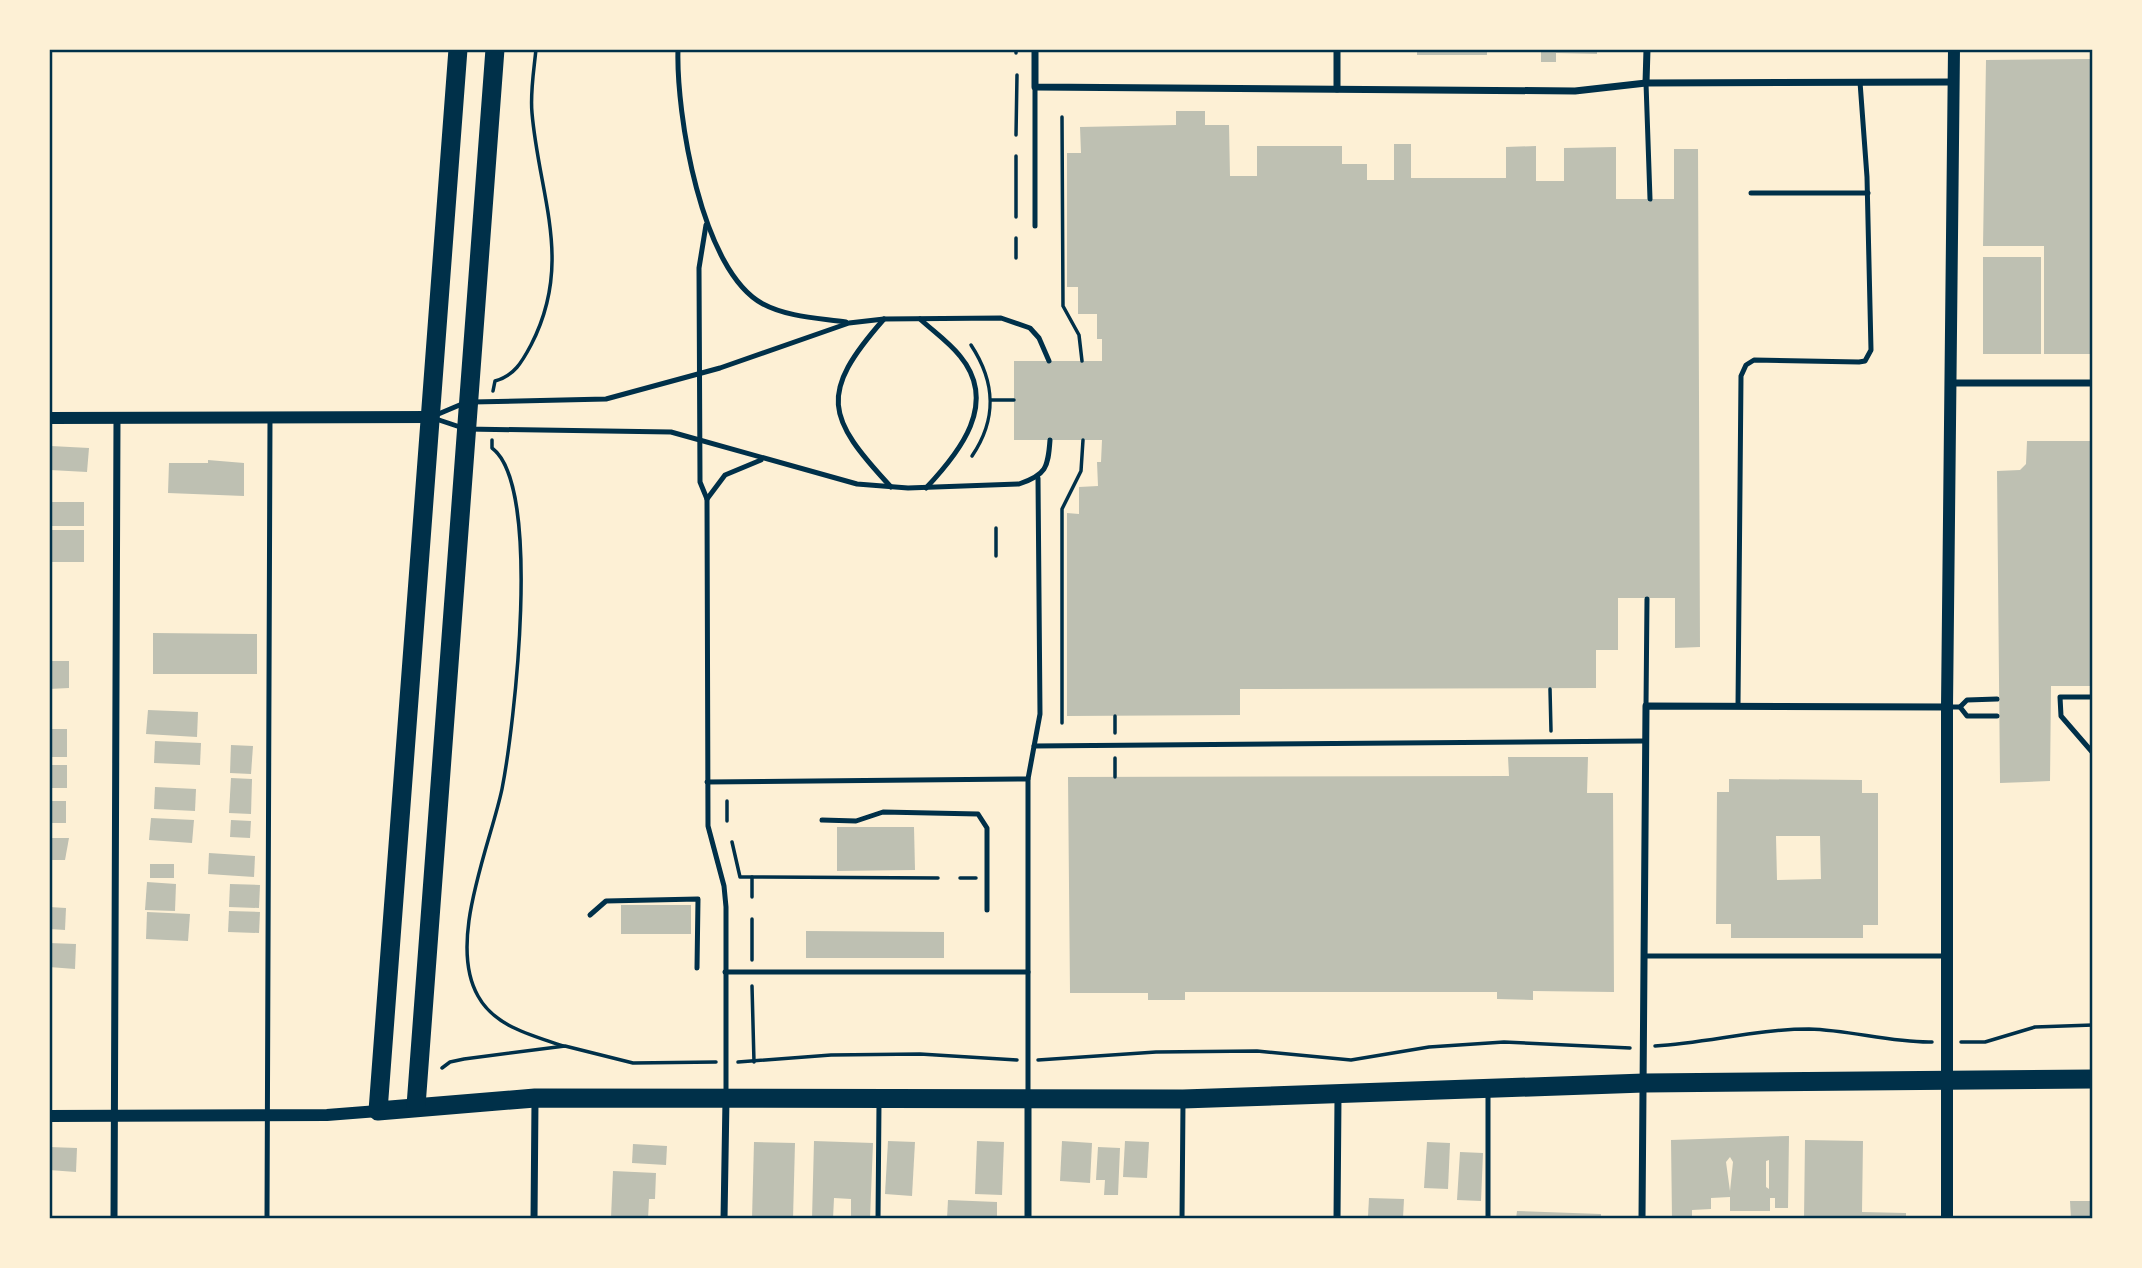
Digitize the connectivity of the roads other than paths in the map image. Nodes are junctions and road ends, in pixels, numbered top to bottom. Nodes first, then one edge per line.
1 (458, 49) edge
2 (495, 49) edge
3 (678, 49) edge
4 (1035, 49) edge
5 (1337, 49) edge
6 (1647, 49) edge
7 (1954, 49) edge
8 (1860, 82) junction
9 (1953, 82) junction
10 (1646, 83) junction
11 (1035, 87) junction
12 (1337, 89) junction
13 (1751, 193) dead end
14 (1868, 193) junction
15 (1650, 199) dead end
16 (706, 225) junction
17 (1035, 226) dead end
18 (918, 318) junction
19 (884, 319) junction
20 (849, 323) junction
21 (1049, 361) dead end
22 (699, 374) junction
23 (1951, 383) junction
24 (2093, 383) edge
25 (469, 402) junction
26 (430, 417) junction
27 (49, 418) edge
28 (117, 418) junction
29 (270, 418) junction
30 (466, 429) junction
31 (699, 437) junction
32 (1050, 440) dead end
33 (762, 460) junction
34 (1038, 478) junction
35 (891, 487) junction
36 (926, 488) junction
37 (707, 499) junction
38 (1647, 599) dead end
39 (2060, 697) junction
40 (2093, 697) edge
41 (2051, 698) dead end
42 (1997, 699) dead end
43 (1646, 706) junction
44 (1738, 706) junction
45 (1953, 707) junction
46 (1997, 716) dead end
47 (2051, 716) dead end
48 (2061, 716) junction
49 (1646, 741) junction
50 (1034, 746) junction
51 (2093, 753) edge
52 (1028, 779) junction
53 (707, 782) junction
54 (822, 820) dead end
55 (987, 910) dead end
56 (590, 915) dead end
57 (1645, 956) junction
58 (1947, 956) junction
59 (697, 968) dead end
60 (725, 972) junction
61 (1028, 972) junction
62 (1946, 1079) junction
63 (2093, 1079) edge
64 (1643, 1083) junction
65 (1488, 1090) junction
66 (1338, 1096) junction
67 (535, 1098) junction
68 (726, 1098) junction
69 (1183, 1099) junction
70 (878, 1100) junction
71 (1028, 1100) junction
72 (416, 1107) junction
73 (378, 1111) junction
74 (268, 1115) junction
75 (49, 1116) edge
76 (114, 1116) junction
77 (114, 1219) edge
78 (267, 1219) edge
79 (534, 1219) edge
80 (724, 1219) edge
81 (878, 1219) edge
82 (1028, 1219) edge
83 (1182, 1219) edge
84 (1337, 1219) edge
85 (1488, 1219) edge
86 (1642, 1219) edge
87 (1947, 1219) edge

1 - 26 highway
2 - 25 highway
3 - 16 lane
4 - 11 street
5 - 12 street
6 - 10 street
7 - 9 street
8 - 9 street
8 - 10 street
8 - 14 lane
9 - 23 street
10 - 12 street
10 - 15 lane
11 - 12 street
11 - 17 lane
13 - 14 lane
14 - 44 lane
16 - 20 lane
16 - 22 lane
18 - 19 lane
18 - 21 lane
18 - 36 lane
19 - 20 lane
19 - 35 lane
20 - 22 lane
22 - 25 lane
22 - 31 lane
23 - 24 street
23 - 45 street
25 - 26 lane
25 - 30 highway
26 - 29 street
26 - 30 lane
26 - 73 highway
27 - 28 street
28 - 29 street
28 - 76 street
29 - 74 lane
30 - 31 lane
30 - 72 highway
31 - 33 lane
31 - 37 lane
32 - 34 lane
33 - 35 lane
33 - 37 lane
34 - 36 lane
34 - 50 lane
35 - 36 lane
37 - 53 lane
38 - 43 lane
39 - 40 lane
39 - 41 lane
39 - 48 lane
42 - 45 lane
43 - 44 street
43 - 49 street
44 - 45 street
45 - 46 lane
45 - 58 street
47 - 48 lane
48 - 51 lane
49 - 50 lane
49 - 57 street
50 - 52 lane
52 - 53 lane
52 - 61 lane
53 - 60 lane
54 - 55 lane
56 - 59 lane
57 - 58 lane
57 - 64 street
58 - 62 street
60 - 61 lane
60 - 68 lane
61 - 71 lane
62 - 63 highway
62 - 64 highway
62 - 87 street
64 - 65 highway
64 - 86 street
65 - 66 highway
65 - 85 lane
66 - 69 highway
66 - 84 street
67 - 68 highway
67 - 72 highway
67 - 79 street
68 - 70 highway
68 - 80 street
69 - 71 highway
69 - 83 lane
70 - 71 highway
70 - 81 lane
71 - 82 street
72 - 73 highway
73 - 74 street
74 - 76 street
74 - 78 lane
75 - 76 street
76 - 77 street

